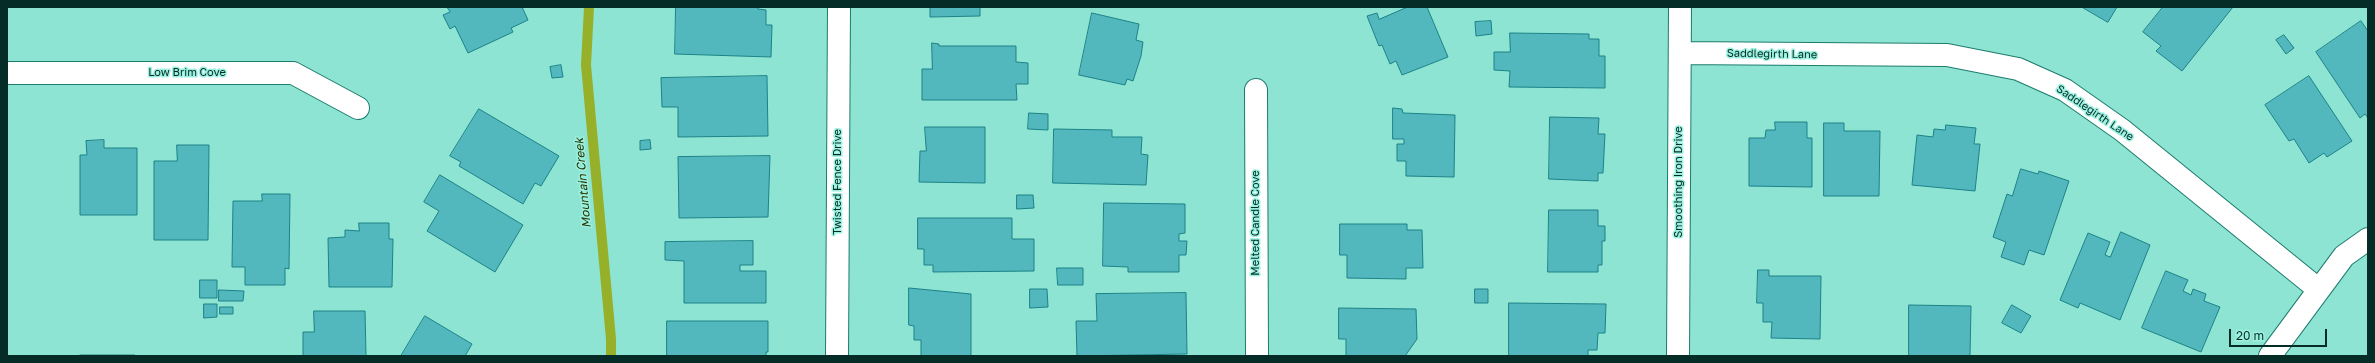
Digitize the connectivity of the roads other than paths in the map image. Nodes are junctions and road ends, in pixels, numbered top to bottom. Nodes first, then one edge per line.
1 (839, 7) edge
2 (1680, 7) edge
3 (1680, 53) junction
4 (7, 73) edge
5 (1256, 90) dead end
6 (358, 108) dead end
7 (2368, 239) edge
8 (2318, 289) junction
9 (837, 356) edge
10 (1257, 356) edge
11 (1678, 356) edge
12 (2270, 356) edge

1 - 9 street, Twisted Fence Drive
2 - 3 street, Smoothing Iron Drive
3 - 8 street, Saddlegirth Lane
3 - 11 street, Smoothing Iron Drive
4 - 6 street, Low Brim Cove
5 - 10 street, Melted Candle Cove
7 - 8 street
8 - 12 street

